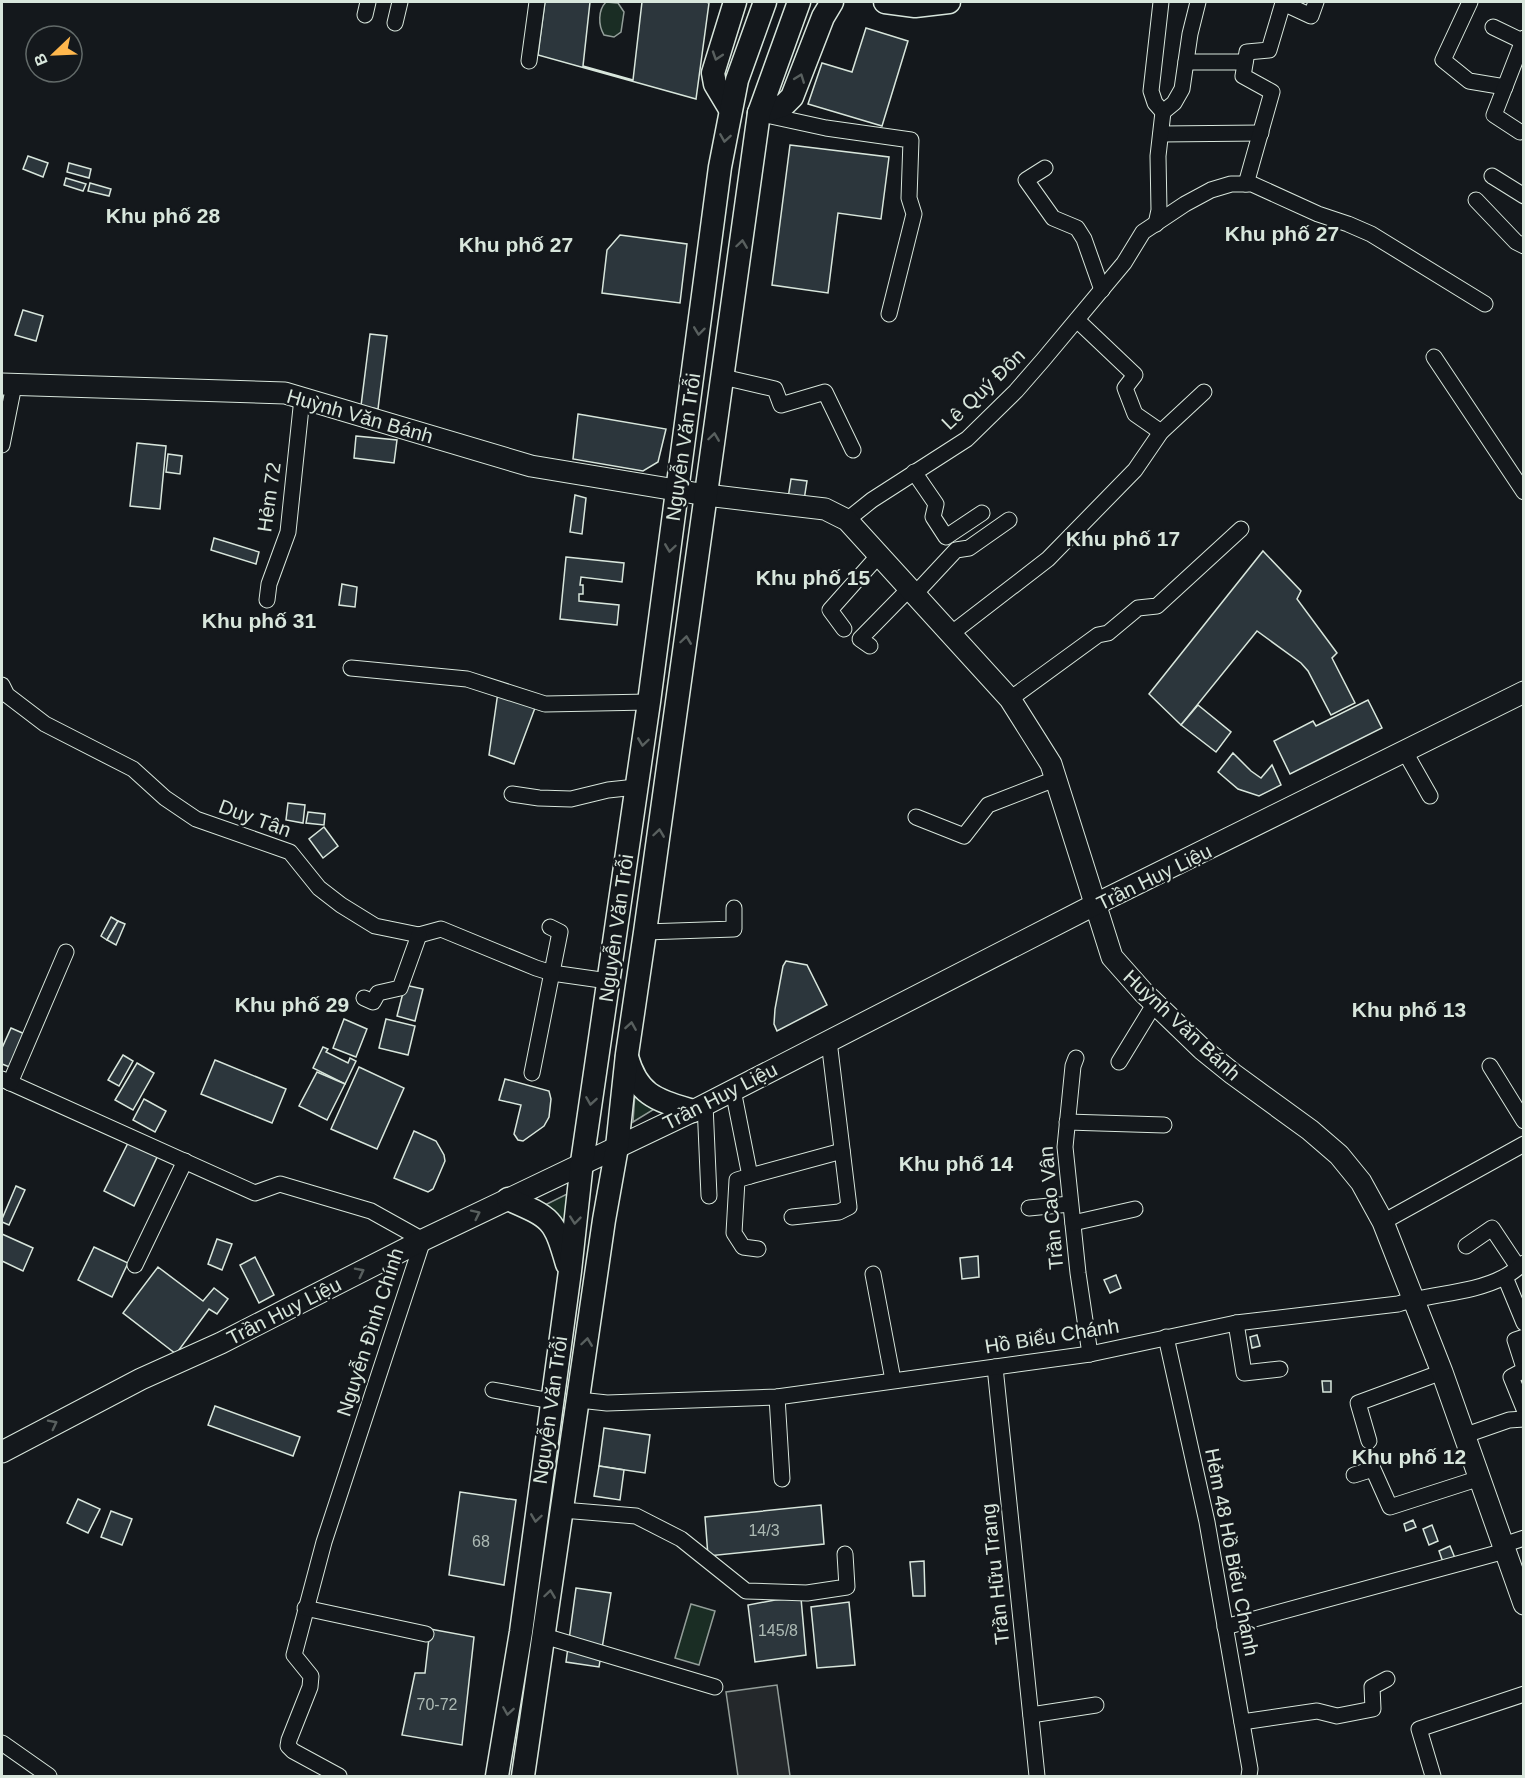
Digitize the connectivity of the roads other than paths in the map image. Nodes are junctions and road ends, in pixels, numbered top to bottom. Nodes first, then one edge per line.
1 (399, 2) edge
2 (537, 2) edge
3 (733, 2) edge
4 (765, 2) edge
5 (799, 2) edge
6 (832, 2) edge
7 (885, 2) edge
8 (949, 2) edge
9 (1161, 2) edge
10 (1198, 2) edge
11 (1316, 2) edge
12 (1468, 2) edge
13 (395, 22) dead end
14 (1493, 27) dead end
15 (1523, 39) edge
16 (529, 61) dead end
17 (1186, 62) junction
18 (1245, 62) junction
19 (1505, 87) junction
20 (762, 103) junction
21 (730, 109) junction
22 (1163, 112) junction
23 (1520, 132) dead end
24 (1261, 133) junction
25 (1161, 134) junction
26 (1045, 168) dead end
27 (1492, 176) dead end
28 (1246, 184) junction
29 (1524, 196) edge
30 (1476, 200) dead end
31 (1156, 224) junction
32 (1524, 246) edge
33 (1102, 290) junction
34 (1485, 303) dead end
35 (889, 314) dead end
36 (1077, 320) junction
37 (1434, 357) dead end
38 (723, 376) junction
39 (8, 385) edge
40 (1204, 392) dead end
41 (302, 398) junction
42 (1161, 432) junction
43 (2, 445) edge
44 (853, 450) dead end
45 (914, 472) junction
46 (678, 490) junction
47 (1524, 492) edge
48 (706, 495) junction
49 (982, 513) dead end
50 (847, 520) junction
51 (1009, 520) dead end
52 (1241, 529) dead end
53 (879, 555) junction
54 (913, 591) junction
55 (267, 600) dead end
56 (844, 629) dead end
57 (952, 633) junction
58 (870, 646) dead end
59 (351, 668) dead end
60 (2, 685) edge
61 (1524, 692) edge
62 (1010, 699) junction
63 (649, 702) junction
64 (1405, 752) junction
65 (1055, 778) junction
66 (636, 788) junction
67 (512, 794) dead end
68 (1430, 796) dead end
69 (916, 817) dead end
70 (1096, 904) junction
71 (734, 908) dead end
72 (550, 927) dead end
73 (645, 932) junction
74 (419, 935) junction
75 (66, 952) dead end
76 (552, 973) junction
77 (608, 981) junction
78 (364, 998) dead end
79 (1155, 1003) junction
80 (829, 1041) junction
81 (627, 1054) junction
82 (1076, 1058) dead end
83 (1119, 1062) dead end
84 (1490, 1066) dead end
85 (532, 1073) dead end
86 (6, 1081) edge
87 (733, 1090) junction
88 (699, 1108) junction
89 (1524, 1121) edge
90 (1067, 1122) junction
91 (1164, 1125) dead end
92 (1524, 1144) edge
93 (617, 1147) junction
94 (842, 1151) junction
95 (185, 1161) junction
96 (582, 1162) junction
97 (750, 1176) junction
98 (709, 1196) dead end
99 (508, 1199) junction
100 (1070, 1204) junction
101 (1029, 1208) dead end
102 (1135, 1209) dead end
103 (792, 1217) dead end
104 (1383, 1222) junction
105 (1072, 1223) junction
106 (423, 1239) junction
107 (1466, 1246) dead end
108 (758, 1249) dead end
109 (135, 1265) dead end
110 (1521, 1265) edge
111 (570, 1272) junction
112 (873, 1274) dead end
113 (1505, 1277) junction
114 (1412, 1299) junction
115 (1236, 1323) junction
116 (1524, 1323) edge
117 (1166, 1337) junction
118 (1524, 1337) edge
119 (1090, 1354) junction
120 (996, 1367) junction
121 (1280, 1369) dead end
122 (1524, 1369) edge
123 (1442, 1372) junction
124 (893, 1380) junction
125 (493, 1390) dead end
126 (777, 1397) junction
127 (579, 1400) junction
128 (551, 1401) junction
129 (1524, 1408) edge
130 (1524, 1419) edge
131 (1466, 1435) junction
132 (1369, 1441) dead end
133 (2, 1452) edge
134 (1354, 1475) dead end
135 (1480, 1478) junction
136 (782, 1479) dead end
137 (562, 1510) junction
138 (1524, 1538) edge
139 (1504, 1548) junction
140 (845, 1554) dead end
141 (1524, 1604) edge
142 (305, 1608) junction
143 (1225, 1627) junction
144 (520, 1632) junction
145 (426, 1634) dead end
146 (544, 1636) junction
147 (1387, 1679) dead end
148 (715, 1687) dead end
149 (1524, 1694) edge
150 (1096, 1705) dead end
151 (1031, 1715) junction
152 (1242, 1722) junction
153 (2, 1743) edge
154 (49, 1776) edge
155 (339, 1776) edge
156 (497, 1776) edge
157 (523, 1776) edge
158 (1037, 1776) edge
159 (1249, 1776) edge
160 (1433, 1776) edge

1 - 13 street
2 - 16 street
3 -> 21 main road
4 - 21 main road, Nguyễn Văn Trỗi
5 - 20 main road, Nguyễn Văn Trỗi
20 -> 6 main road
7 - 8 main road
9 - 22 street
10 - 17 street
11 - 18 street
12 - 19 street
14 - 15 street
15 - 19 street
17 - 18 street
17 - 22 street
18 - 24 street
19 - 23 street
20 - 35 street
38 -> 20 main road, Nguyễn Văn Trỗi
21 -> 46 main road, Nguyễn Văn Trỗi
22 - 25 street
24 - 25 street
24 - 28 street
25 - 31 street
26 - 33 street
27 - 29 street
28 - 31 street, Lê Quý Ðôn
28 - 34 street
30 - 32 street
31 - 33 street, Lê Quý Ðôn
33 - 36 street, Lê Quý Ðôn
36 - 42 street
36 - 45 street, Lê Quý Ðôn
37 - 47 street
38 - 44 street
48 -> 38 main road, Nguyễn Văn Trỗi
39 - 41 street, Huỳnh Văn Bánh
39 - 43 street
40 - 42 street
41 - 46 street, Huỳnh Văn Bánh
41 - 55 street, Hẻm 72
42 - 57 street
45 - 49 street
45 - 50 street, Lê Quý Ðôn
46 - 48 street, Huỳnh Văn Bánh
46 -> 63 main road, Nguyễn Văn Trỗi
48 - 50 street, Huỳnh Văn Bánh
73 -> 48 main road, Nguyễn Văn Trỗi
50 - 53 street, Huỳnh Văn Bánh
51 - 54 street
52 - 62 street
53 - 54 street, Huỳnh Văn Bánh
53 - 56 street
54 - 57 street, Huỳnh Văn Bánh
54 - 58 street
57 - 62 street, Huỳnh Văn Bánh
59 - 63 street
60 - 74 street, Duy Tân
61 - 64 street, Trần Huy Liệu
62 - 65 street, Huỳnh Văn Bánh
63 -> 66 main road, Nguyễn Văn Trỗi
64 - 68 street
64 - 70 street, Trần Huy Liệu
65 - 69 street
65 - 70 street, Huỳnh Văn Bánh
66 - 67 street
66 - 77 main road, Nguyễn Văn Trỗi
70 - 79 street, Huỳnh Văn Bánh
70 - 80 street, Trần Huy Liệu
71 - 73 street
72 - 76 street
81 -> 73 main road, Nguyễn Văn Trỗi
74 - 76 street, Duy Tân
74 - 78 street
75 - 86 street
76 - 77 street, Duy Tân
76 - 85 street
77 -> 96 main road, Nguyễn Văn Trỗi
79 - 83 street
79 - 104 street, Huỳnh Văn Bánh
80 - 87 street, Trần Huy Liệu
80 - 94 street
81 - 88 main road
81 - 93 main road, Nguyễn Văn Trỗi
82 - 90 street, Trần Cao Vân
84 - 89 street
86 - 95 street, Nguyễn Đình Chính
87 - 88 street, Trần Huy Liệu
87 - 97 street
88 - 93 street, Trần Huy Liệu
88 - 98 street
90 - 91 street
90 - 100 street, Trần Cao Vân
92 - 104 street
93 - 96 street, Trần Huy Liệu
127 -> 93 main road, Nguyễn Văn Trỗi
94 - 97 street
94 - 103 street
95 - 106 street, Nguyễn Đình Chính
95 - 109 street
96 - 99 street, Trần Huy Liệu
96 -> 111 main road, Nguyễn Văn Trỗi
97 - 108 street
106 -> 99 street, Trần Huy Liệu
99 - 111 main road
100 - 101 street
100 - 105 street, Trần Cao Vân
102 - 105 street
104 - 114 street, Huỳnh Văn Bánh
105 - 119 street, Trần Cao Vân
133 -> 106 street, Trần Huy Liệu
106 - 142 street, Nguyễn Đình Chính
107 - 110 street
110 - 113 street, Hồ Biểu Chánh
111 - 128 main road, Nguyễn Văn Trỗi
112 - 124 street
113 - 114 street, Hồ Biểu Chánh
113 - 116 street
114 - 115 street, Hồ Biểu Chánh
114 - 123 street, Huỳnh Văn Bánh
115 - 117 street, Hồ Biểu Chánh
115 - 121 street
117 - 119 street, Hồ Biểu Chánh
117 - 143 street, Hẻm 48 Hồ Biểu Chánh
118 - 122 street
119 - 120 street, Hồ Biểu Chánh
120 - 124 street, Hồ Biểu Chánh
120 - 151 street, Trần Hữu Trang
122 - 129 street
123 - 131 street, Huỳnh Văn Bánh
123 - 132 street
124 - 126 street, Hồ Biểu Chánh
125 - 128 street
126 - 127 street, Hồ Biểu Chánh
126 - 136 street
127 - 137 main road, Nguyễn Văn Trỗi
128 -> 144 main road, Nguyễn Văn Trỗi
130 - 131 street
131 - 135 street, Huỳnh Văn Bánh
134 - 135 street
135 - 139 street, Huỳnh Văn Bánh
137 - 140 street
146 -> 137 main road, Nguyễn Văn Trỗi
138 - 139 street
139 - 141 street, Huỳnh Văn Bánh
139 - 143 street
142 - 145 street
142 - 155 street, Nguyễn Đình Chính
143 - 152 street, Hẻm 48 Hồ Biểu Chánh
144 - 146 main road
144 -> 156 main road, Nguyễn Văn Trỗi
146 - 148 street
146 - 157 main road, Nguyễn Văn Trỗi
147 - 152 street
149 - 160 street
150 - 151 street
151 - 158 street, Trần Hữu Trang
152 - 159 street, Hẻm 48 Hồ Biểu Chánh
153 - 154 street

